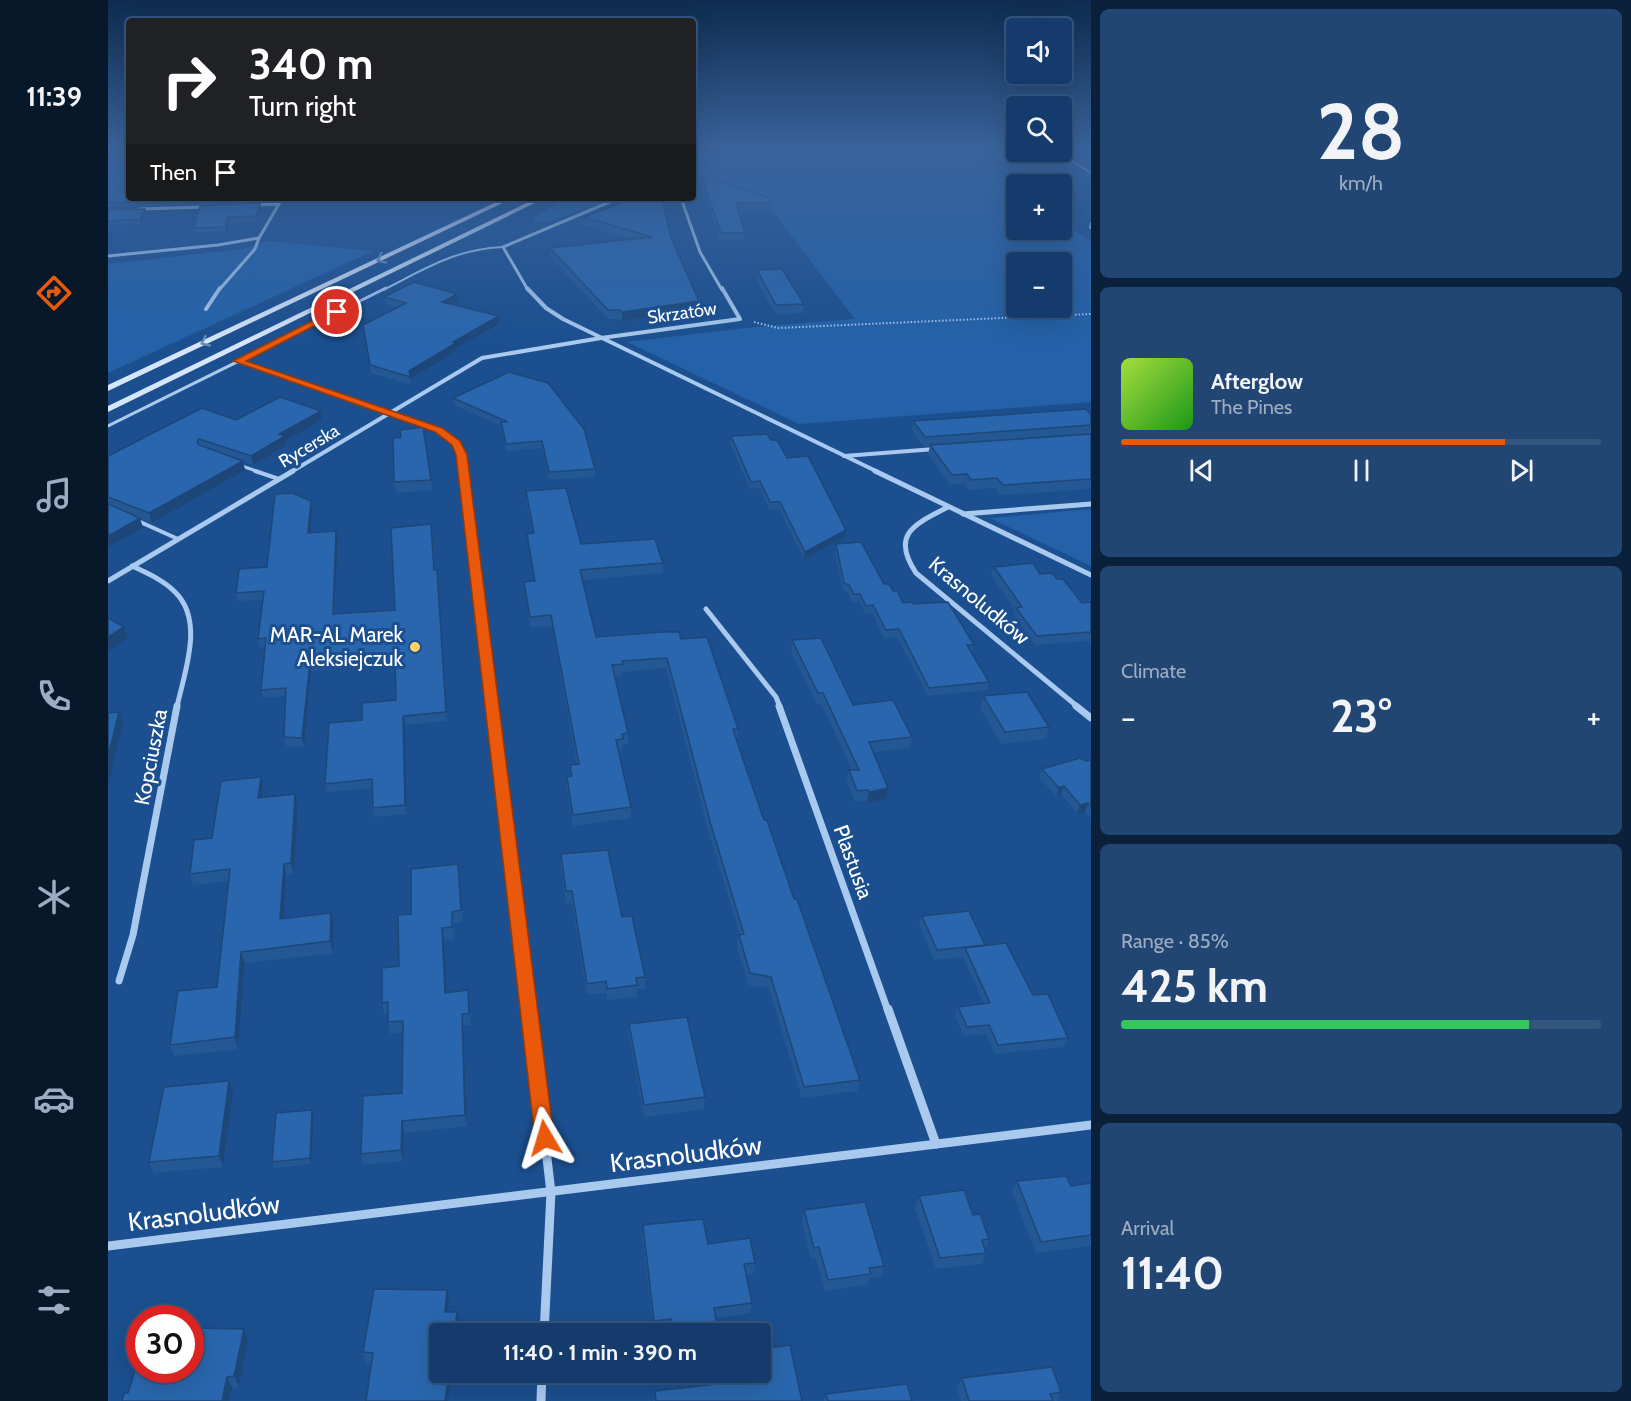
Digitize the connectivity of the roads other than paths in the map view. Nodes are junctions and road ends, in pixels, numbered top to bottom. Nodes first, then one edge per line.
1 (274, 212) edge
2 (480, 212) edge
3 (513, 212) edge
4 (585, 212) edge
5 (688, 212) edge
6 (1091, 223) edge
7 (1090, 228) edge
8 (260, 238) junction
9 (503, 247) junction
10 (108, 256) edge
11 (206, 309) dead end
12 (601, 338) junction
13 (238, 361) junction
14 (108, 388) edge
15 (108, 410) edge
16 (391, 413) junction
17 (108, 426) edge
18 (938, 449) edge
19 (843, 456) junction
20 (236, 464) edge
21 (279, 479) junction
22 (1091, 504) edge
23 (948, 507) junction
24 (963, 514) junction
25 (128, 517) edge
26 (178, 539) junction
27 (132, 566) junction
28 (1091, 575) edge
29 (108, 581) edge
30 (706, 609) dead end
31 (1091, 718) edge
32 (119, 981) dead end
33 (1091, 1125) edge
34 (936, 1144) junction
35 (551, 1192) junction
36 (108, 1246) edge
37 (545, 1323) edge
38 (542, 1383) edge
39 (541, 1401) edge

1 - 8 street
2 -> 14 main road
3 - 15 main road
4 - 9 street
5 - 12 street, Skrzatów
6 - 7 lane
8 - 10 street
8 - 11 street
9 - 12 street, Skrzatów
9 - 13 lane
12 - 16 street, Rycerska
12 - 19 street, Skrzatów
13 - 16 street
13 - 17 lane
16 - 21 street, Rycerska
16 - 35 street
18 - 19 street
19 - 23 street, Skrzatów
20 - 21 lane
21 - 26 street, Rycerska
22 - 24 street, Skrzatów
23 - 24 street, Skrzatów
23 - 31 street, Krasnoludków
24 - 28 street, Skrzatów
25 - 26 lane
26 - 27 street, Rycerska
27 - 29 street, Rycerska
27 - 32 street, Kopciuszka
30 - 34 street, Plastusia
33 - 34 street, Krasnoludków
34 - 35 street, Krasnoludków
35 - 36 street, Krasnoludków
35 - 37 street
38 - 39 street

